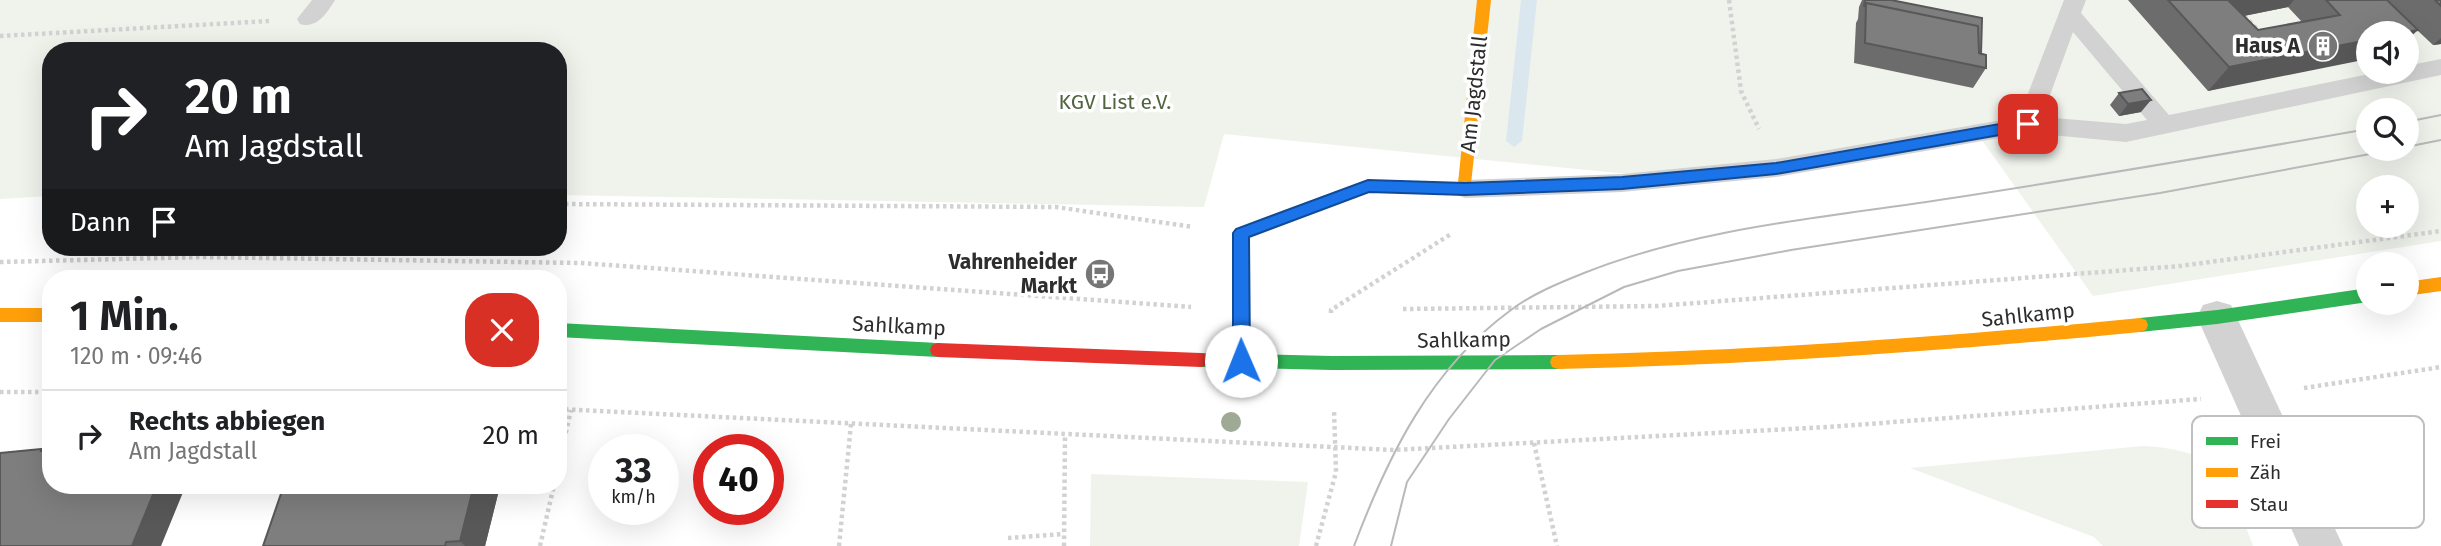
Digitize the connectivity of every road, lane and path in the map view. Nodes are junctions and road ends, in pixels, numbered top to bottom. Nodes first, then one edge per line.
1 (324, 0) edge
2 (1484, 0) edge
3 (1729, 0) edge
4 (2072, 7) edge
5 (2244, 16) edge
6 (308, 19) joint
7 (2272, 32) edge
8 (0, 36) edge
9 (2441, 67) edge
10 (2028, 124) junction
11 (2164, 125) junction
12 (1776, 169) junction
13 (1465, 189) junction
14 (567, 204) edge
15 (2441, 231) edge
16 (1241, 233) junction
17 (201, 257) joint
18 (0, 262) edge
19 (2441, 284) edge
20 (2419, 287) edge
21 (2356, 297) edge
22 (1241, 309) junction
23 (1396, 309) dead end
24 (1318, 310) dead end
25 (1331, 310) junction
26 (1344, 310) dead end
27 (0, 315) edge
28 (42, 315) edge
29 (2217, 317) junction
30 (567, 330) edge
31 (1241, 361) junction
32 (1332, 363) junction
33 (2441, 367) edge
34 (0, 392) edge
35 (42, 392) edge
36 (2253, 395) junction
37 (567, 410) edge
38 (571, 410) junction
39 (2262, 416) edge
40 (851, 424) junction
41 (567, 428) edge
42 (1065, 435) junction
43 (1534, 443) junction
44 (1335, 449) junction
45 (552, 494) edge
46 (2313, 528) edge
47 (1064, 534) junction
48 (1008, 538) dead end
49 (540, 546) edge
50 (839, 546) edge
51 (1064, 546) edge
52 (1316, 546) edge
53 (1557, 546) edge
54 (2321, 546) edge

1 - 6 lane
2 - 13 street, Am Jagdstall
3 - 12 path
4 - 10 lane
4 - 11 lane
5 - 7 path
6 - 8 path
9 - 11 lane
10 - 11 lane
10 - 12 lane
12 - 13 lane
13 - 16 street
13 - 25 path
14 - 16 path
15 - 23 path
16 - 22 street
17 - 18 path
17 - 22 path
19 - 20 street
21 - 29 street, Sahlkamp
22 - 31 street
24 - 25 path
25 - 26 path
25 - 32 path
27 - 28 street
29 - 32 street, Sahlkamp
29 - 36 street
30 - 31 street, Sahlkamp
31 - 32 street, Sahlkamp
32 - 44 path
33 - 36 path
34 - 35 path
36 - 39 street
36 - 43 path
37 - 38 path
38 - 40 path
38 - 41 path
40 - 42 path
40 - 50 path
42 - 44 path
42 - 47 path
43 - 44 path
43 - 53 path
44 - 52 path
45 - 49 path
46 - 54 street
47 - 48 path
47 - 51 path

